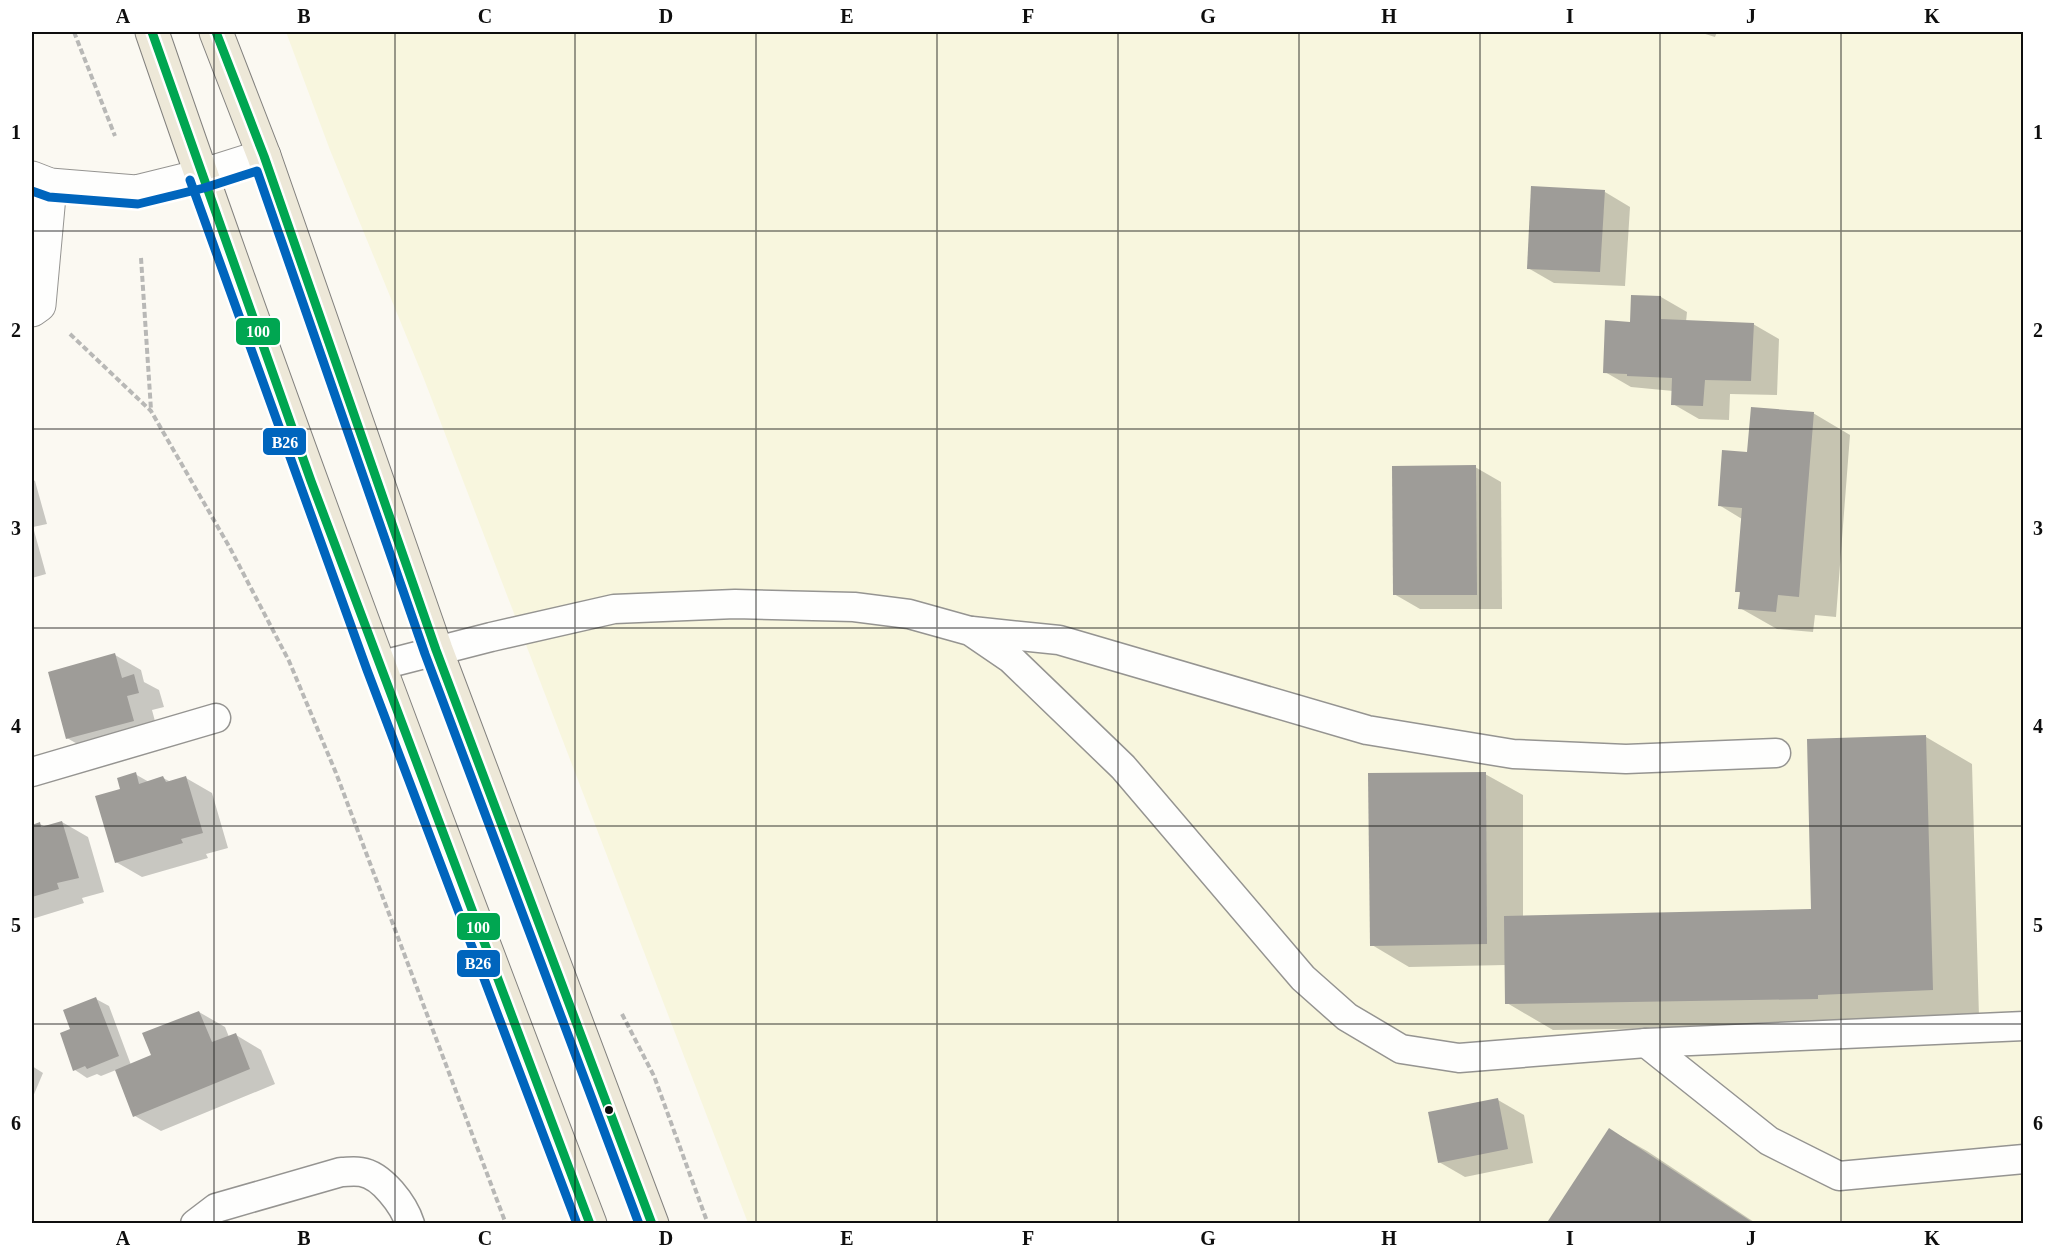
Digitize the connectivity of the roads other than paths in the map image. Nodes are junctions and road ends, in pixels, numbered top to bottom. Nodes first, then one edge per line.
1 (152, 32) edge
2 (216, 32) edge
3 (264, 156) junction
4 (201, 176) junction
5 (41, 181) edge
6 (35, 308) edge
7 (970, 631) junction
8 (436, 650) junction
9 (378, 666) junction
10 (216, 717) dead end
11 (1776, 753) dead end
12 (32, 772) edge
13 (2024, 1026) edge
14 (1646, 1043) junction
15 (2024, 1159) edge
16 (195, 1224) edge
17 (410, 1224) edge
18 (590, 1224) edge
19 (652, 1224) edge

1 - 4 main road
2 - 3 main road
3 - 4 street
3 - 8 main road
4 - 5 street
4 - 9 main road
5 - 6 street
7 - 8 lane
7 - 11 lane
7 - 14 lane
8 - 9 lane
8 - 19 main road
9 - 18 main road
10 - 12 lane
13 - 14 lane
14 - 15 lane
16 - 17 lane

